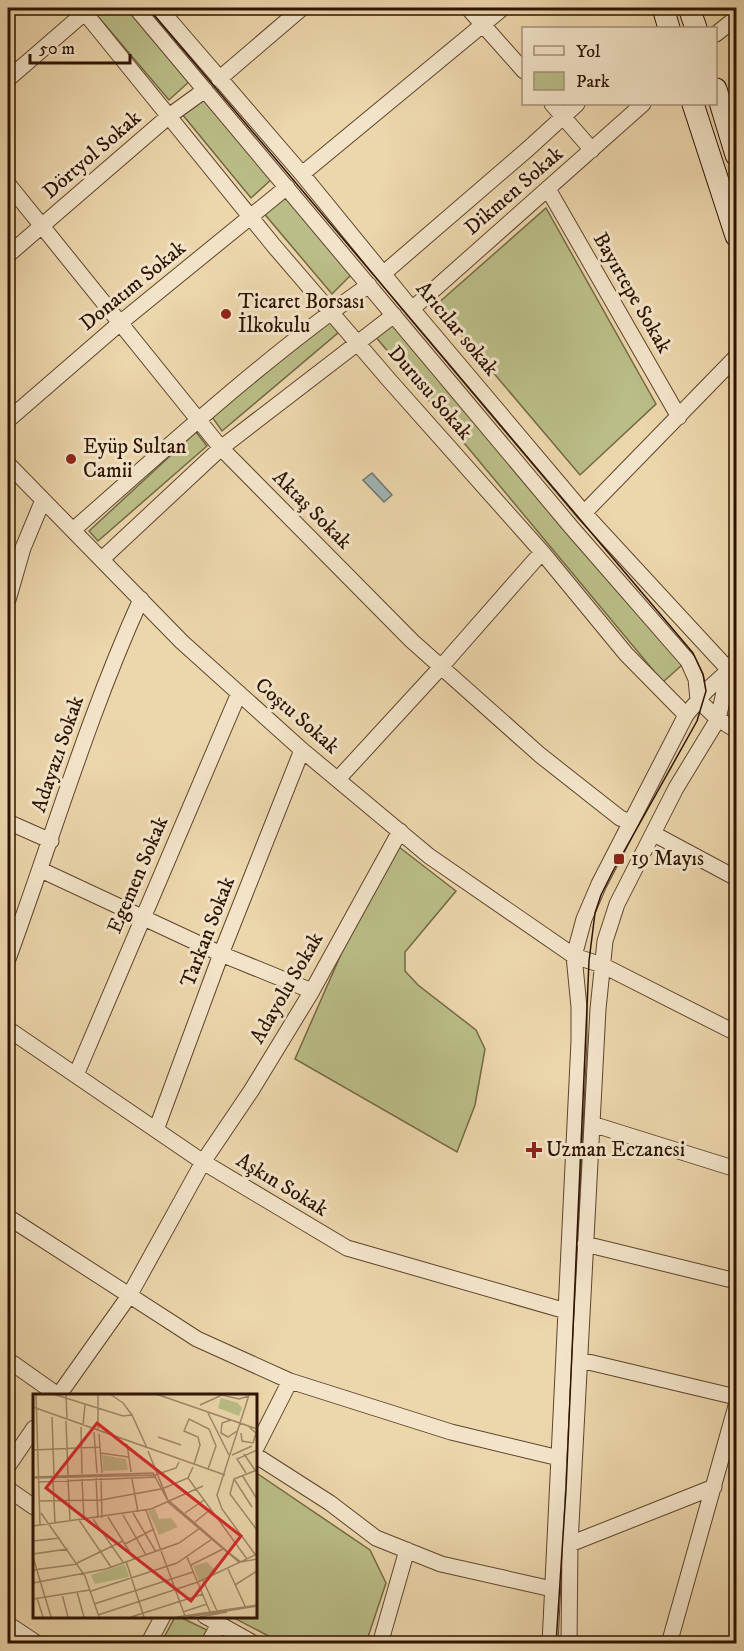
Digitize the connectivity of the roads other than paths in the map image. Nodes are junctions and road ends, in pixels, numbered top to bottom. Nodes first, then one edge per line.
1 (136, 8) edge
2 (159, 8) edge
3 (302, 8) edge
4 (468, 8) edge
5 (503, 8) edge
6 (689, 8) edge
7 (85, 9) edge
8 (736, 18) edge
9 (483, 24) junction
10 (696, 27) edge
11 (717, 33) edge
12 (522, 69) edge
13 (8, 78) edge
14 (219, 79) junction
15 (205, 90) junction
16 (717, 92) edge
17 (553, 105) edge
18 (576, 105) edge
19 (642, 105) edge
20 (693, 105) edge
21 (169, 116) junction
22 (563, 116) junction
23 (592, 150) junction
24 (736, 155) edge
25 (302, 174) junction
26 (8, 184) edge
27 (286, 187) junction
28 (548, 189) junction
29 (251, 216) junction
30 (42, 226) junction
31 (736, 236) edge
32 (8, 255) edge
33 (384, 273) junction
34 (369, 285) junction
35 (412, 309) junction
36 (331, 312) junction
37 (394, 315) junction
38 (120, 322) junction
39 (358, 341) junction
40 (736, 357) edge
41 (679, 417) junction
42 (8, 420) edge
43 (198, 420) junction
44 (221, 448) junction
45 (8, 464) edge
46 (43, 500) junction
47 (584, 513) junction
48 (73, 530) junction
49 (542, 552) junction
50 (102, 559) junction
51 (141, 599) junction
52 (8, 600) edge
53 (733, 665) edge
54 (441, 667) junction
55 (239, 693) junction
56 (698, 700) junction
57 (687, 715) junction
58 (718, 719) junction
59 (736, 730) edge
60 (302, 750) junction
61 (338, 779) junction
62 (8, 822) edge
63 (630, 822) junction
64 (400, 831) junction
65 (654, 834) junction
66 (51, 841) junction
67 (41, 870) junction
68 (736, 878) edge
69 (142, 917) junction
70 (221, 954) junction
71 (8, 959) edge
72 (588, 961) junction
73 (312, 991) junction
74 (8, 1029) edge
75 (736, 1033) edge
76 (76, 1075) junction
77 (592, 1124) junction
78 (156, 1130) junction
79 (203, 1162) junction
80 (736, 1169) edge
81 (8, 1217) edge
82 (585, 1244) junction
83 (736, 1281) edge
84 (129, 1296) junction
85 (566, 1311) junction
86 (8, 1360) edge
87 (580, 1360) junction
88 (291, 1381) junction
89 (55, 1394) edge
90 (59, 1394) edge
91 (736, 1397) edge
92 (736, 1406) edge
93 (33, 1429) edge
94 (256, 1448) edge
95 (256, 1456) edge
96 (560, 1458) junction
97 (8, 1466) edge
98 (714, 1486) junction
99 (8, 1490) edge
100 (33, 1506) edge
101 (570, 1544) junction
102 (407, 1550) junction
103 (552, 1589) junction
104 (162, 1618) edge
105 (207, 1618) edge
106 (8, 1624) edge
107 (219, 1624) junction
108 (38, 1644) edge
109 (148, 1644) edge
110 (208, 1644) edge
111 (255, 1644) edge
112 (380, 1644) edge
113 (550, 1644) edge
114 (569, 1644) edge
115 (669, 1644) edge

1 - 15 street
2 - 14 street, Arıcılar sokak
3 - 14 street
4 - 9 street
5 - 9 street
6 - 10 main road
7 - 13 street
7 - 21 street, Durusu Sokak
8 - 11 street
9 - 12 street
9 - 25 street
14 - 25 street, Arıcılar sokak
15 - 21 street, Dörtyol Sokak
15 - 27 street
16 - 24 main road
17 - 22 street
18 - 22 street, Dikmen Sokak
19 - 23 street, Dikmen Sokak
20 - 31 main road
21 - 29 street, Durusu Sokak
21 - 30 street, Dörtyol Sokak
22 - 23 street
22 - 33 street, Dikmen Sokak
23 - 28 street, Dikmen Sokak
25 - 33 street, Arıcılar sokak
26 - 30 street, Aktaş Sokak
27 - 29 street, Donatım Sokak
27 - 34 street
28 - 35 street, Dikmen Sokak
28 - 41 street, Bayırtepe Sokak
29 - 36 street, Durusu Sokak
29 - 38 street, Donatım Sokak
30 - 32 street, Dörtyol Sokak
30 - 38 street, Aktaş Sokak
33 - 35 street, Arıcılar sokak
34 - 36 street
34 - 37 street
35 - 47 street, Arıcılar sokak
36 - 39 street, Durusu Sokak
36 - 43 street
37 - 39 street
37 - 56 street
38 - 42 street, Donatım Sokak
38 - 43 street, Aktaş Sokak
39 - 44 street
39 - 49 street, Durusu Sokak
40 - 41 street
41 - 47 street
43 - 44 street, Aktaş Sokak
43 - 48 street
44 - 50 street
44 - 54 street, Aktaş Sokak
45 - 46 street, Coştu Sokak
46 - 48 street, Coştu Sokak
46 - 52 street
47 - 53 street, Arıcılar sokak
48 - 50 street, Coştu Sokak
49 - 54 street
49 - 57 street, Durusu Sokak
50 - 51 street, Coştu Sokak
51 - 55 street, Coştu Sokak
51 - 66 street, Adayazı Sokak
53 - 56 street
53 - 58 street
54 - 61 street
54 - 63 street, Aktaş Sokak
55 - 60 street, Coştu Sokak
55 - 69 street, Egemen Sokak
56 - 57 street
56 - 58 street
57 - 63 street
58 - 59 street
58 - 65 street
60 - 61 street, Coştu Sokak
60 - 70 street, Tarkan Sokak
61 - 64 street, Coştu Sokak
62 - 66 street
63 - 72 street
64 - 72 street, Coştu Sokak
64 - 73 street, Adayolu Sokak
65 - 68 street
65 - 72 street
66 - 67 street, Adayazı Sokak
67 - 69 street
67 - 71 street, Adayazı Sokak
69 - 70 street
69 - 76 street, Egemen Sokak
70 - 73 street
70 - 78 street, Tarkan Sokak
72 - 75 street, Coştu Sokak
72 - 77 street
72 - 85 street
73 - 79 street, Adayolu Sokak
74 - 76 street, Aşkın Sokak
76 - 78 street, Aşkın Sokak
77 - 80 street
77 - 82 street
78 - 79 street, Aşkın Sokak
79 - 84 street, Adayolu Sokak
79 - 85 street, Aşkın Sokak
81 - 84 street
82 - 83 street
82 - 87 street
84 - 88 street
84 - 90 street
85 - 96 street
86 - 89 street
87 - 91 street
87 - 101 street
88 - 94 street
88 - 96 street
92 - 98 street
93 - 97 street
95 - 102 street
96 - 103 street
98 - 101 street
98 - 115 street
99 - 100 street
101 - 114 street
102 - 103 street
102 - 112 street
103 - 113 street
104 - 109 street
105 - 107 street
106 - 108 street
107 - 110 street
107 - 111 street

